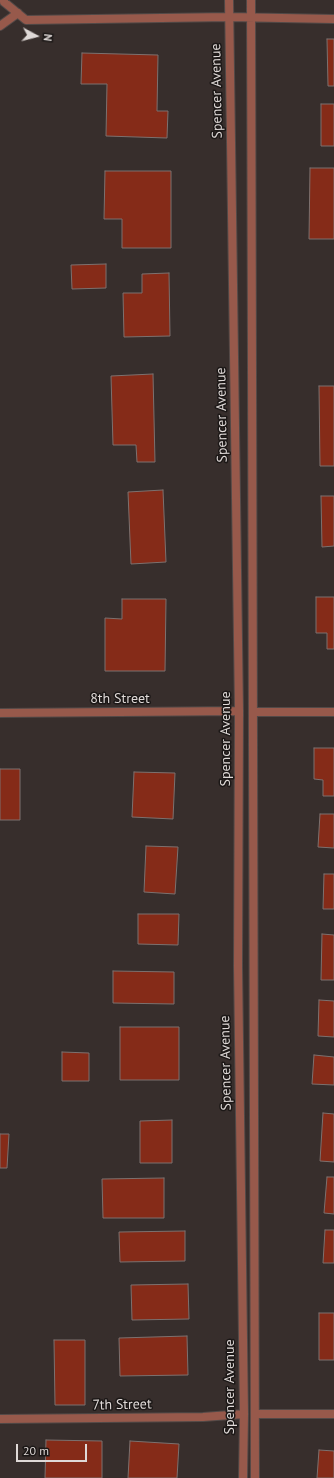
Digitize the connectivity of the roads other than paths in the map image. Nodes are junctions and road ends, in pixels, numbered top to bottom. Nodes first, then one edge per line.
1 (4, 0) edge
2 (229, 0) edge
3 (251, 0) edge
4 (18, 13) junction
5 (229, 17) junction
6 (251, 18) junction
7 (334, 19) edge
8 (0, 26) edge
9 (239, 711) junction
10 (0, 712) edge
11 (253, 712) junction
12 (334, 712) edge
13 (244, 1414) junction
14 (255, 1414) junction
15 (334, 1414) edge
16 (0, 1419) edge
17 (243, 1478) edge
18 (255, 1478) edge

1 - 4 street
2 - 5 street, Spencer Avenue
3 - 6 street, Spencer Avenue
4 - 5 street
4 - 8 street
5 - 6 street
5 - 9 street, Spencer Avenue
6 - 7 street
6 - 11 street, Spencer Avenue
9 - 10 street, 8th Street
9 - 13 street, Spencer Avenue
11 - 12 street
11 - 14 street, Spencer Avenue
13 - 16 street, 7th Street
13 - 17 street, Spencer Avenue
14 - 15 street
14 - 18 street, Spencer Avenue

